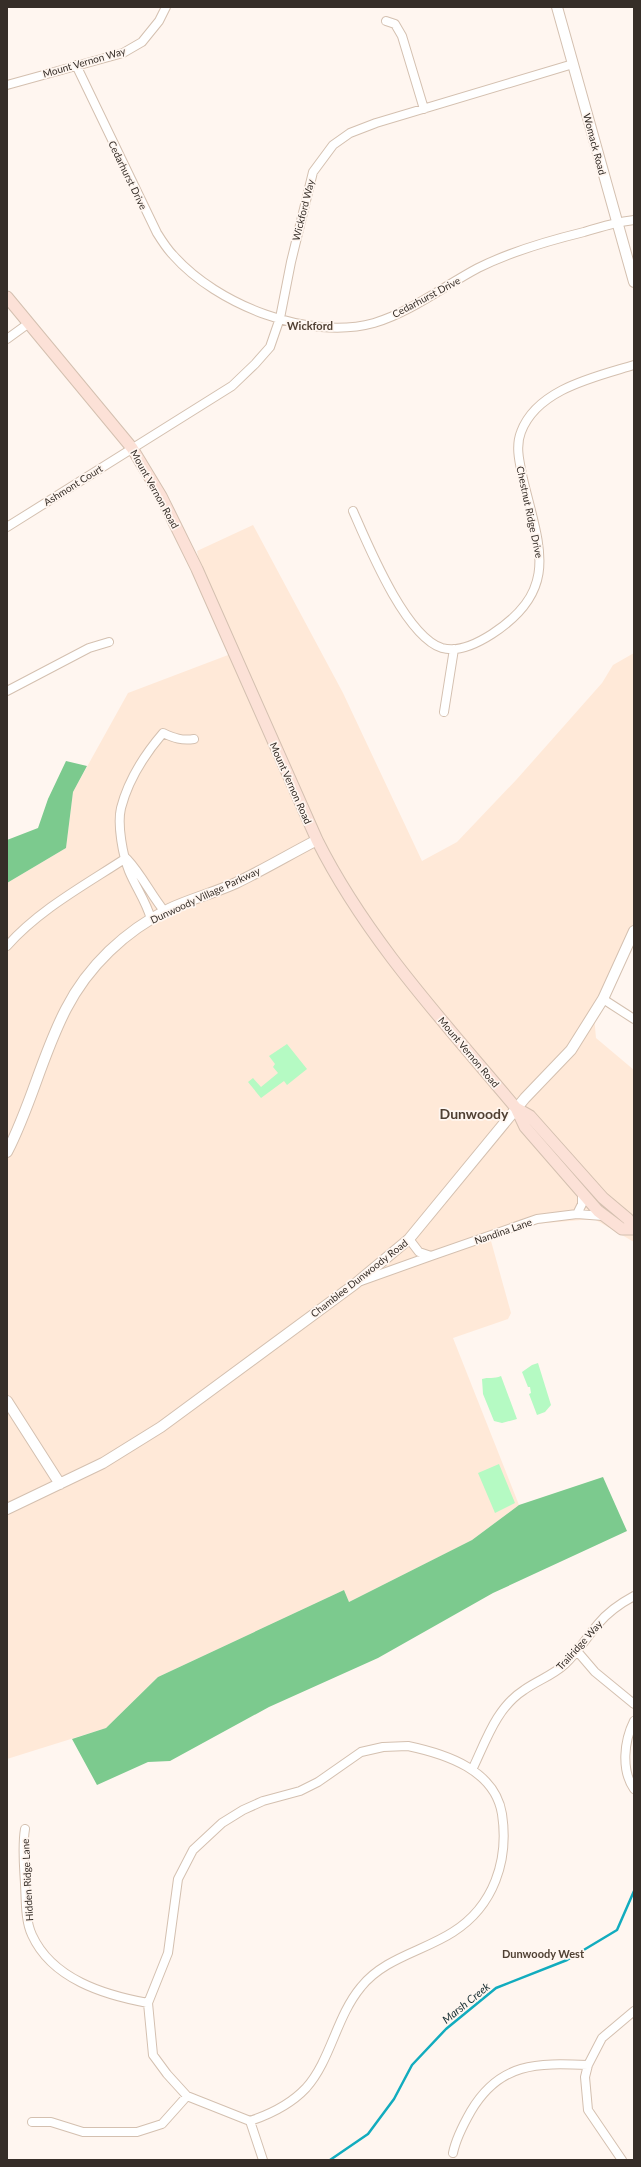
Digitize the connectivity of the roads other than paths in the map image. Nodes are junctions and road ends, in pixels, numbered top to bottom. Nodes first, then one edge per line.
1 (166, 7) edge
2 (559, 8) edge
3 (386, 21) dead end
4 (574, 64) junction
5 (76, 65) junction
6 (7, 84) edge
7 (424, 109) junction
8 (634, 220) edge
9 (617, 223) junction
10 (634, 282) edge
11 (7, 297) edge
12 (280, 318) junction
13 (29, 323) junction
14 (7, 339) edge
15 (634, 365) edge
16 (136, 446) junction
17 (354, 511) dead end
18 (7, 527) edge
19 (109, 642) dead end
20 (454, 649) junction
21 (7, 691) edge
22 (444, 712) dead end
23 (194, 739) dead end
24 (316, 840) junction
25 (126, 858) junction
26 (165, 912) junction
27 (151, 919) junction
28 (634, 931) edge
29 (7, 946) edge
30 (603, 999) junction
31 (634, 1019) edge
32 (516, 1108) junction
33 (7, 1152) edge
34 (582, 1193) junction
35 (577, 1214) junction
36 (604, 1216) junction
37 (634, 1229) edge
38 (409, 1239) junction
39 (431, 1256) junction
40 (355, 1284) junction
41 (7, 1401) edge
42 (60, 1484) junction
43 (7, 1509) edge
44 (634, 1596) edge
45 (577, 1651) junction
46 (634, 1704) edge
47 (634, 1721) edge
48 (472, 1770) junction
49 (634, 1789) edge
50 (25, 1829) dead end
51 (148, 2002) junction
52 (634, 2011) edge
53 (588, 2065) junction
54 (187, 2096) junction
55 (250, 2121) junction
56 (32, 2122) dead end
57 (453, 2153) dead end
58 (263, 2160) edge
59 (622, 2160) edge

1 - 5 street, Mount Vernon Way
2 - 4 street, Womack Road
3 - 7 street
4 - 7 street, Wickford Way
4 - 9 street, Womack Road
5 - 6 street, Mount Vernon Way
5 - 12 street, Cedarhurst Drive
7 - 12 street, Wickford Way
8 - 9 street, Cedarhurst Drive
9 - 10 street, Womack Road
9 - 12 street, Cedarhurst Drive
11 - 13 main road, Mount Vernon Road
12 - 16 street, Wickford Way
13 - 14 street
13 - 16 main road, Mount Vernon Road
15 - 20 street, Chestnut Ridge Drive
16 - 18 street, Ashmont Court
16 - 24 main road, Mount Vernon Road
17 - 20 street, Chestnut Ridge Drive
19 - 21 street
20 - 22 street
23 - 25 street
24 - 26 street, Dunwoody Village Parkway
24 - 32 main road, Mount Vernon Road
25 - 26 street
25 - 27 street
25 - 29 street
26 - 27 street, Dunwoody Village Parkway
27 - 33 street, Dunwoody Village Parkway
28 - 30 street, Chamblee Dunwoody Road
30 - 31 street
30 - 32 street, Chamblee Dunwoody Road
32 - 34 main road
32 - 37 main road, Mount Vernon Road
32 - 38 street, Chamblee Dunwoody Road
34 - 35 street
34 - 36 main road
35 - 36 street, Nandina Lane
35 - 39 street, Nandina Lane
36 - 37 main road
38 - 39 street
38 - 40 street, Chamblee Dunwoody Road
39 - 40 street, Nandina Lane
40 - 42 street, Chamblee Dunwoody Road
41 - 42 street
42 - 43 street, Chamblee Dunwoody Road
44 - 45 street, Trailridge Way
45 - 46 street
45 - 48 street, Trailridge Way
47 - 49 street
48 - 51 street
48 - 55 street
50 - 51 street, Hidden Ridge Lane
51 - 54 street
52 - 53 street
53 - 57 street
53 - 59 street
54 - 55 street
54 - 56 street
55 - 58 street

